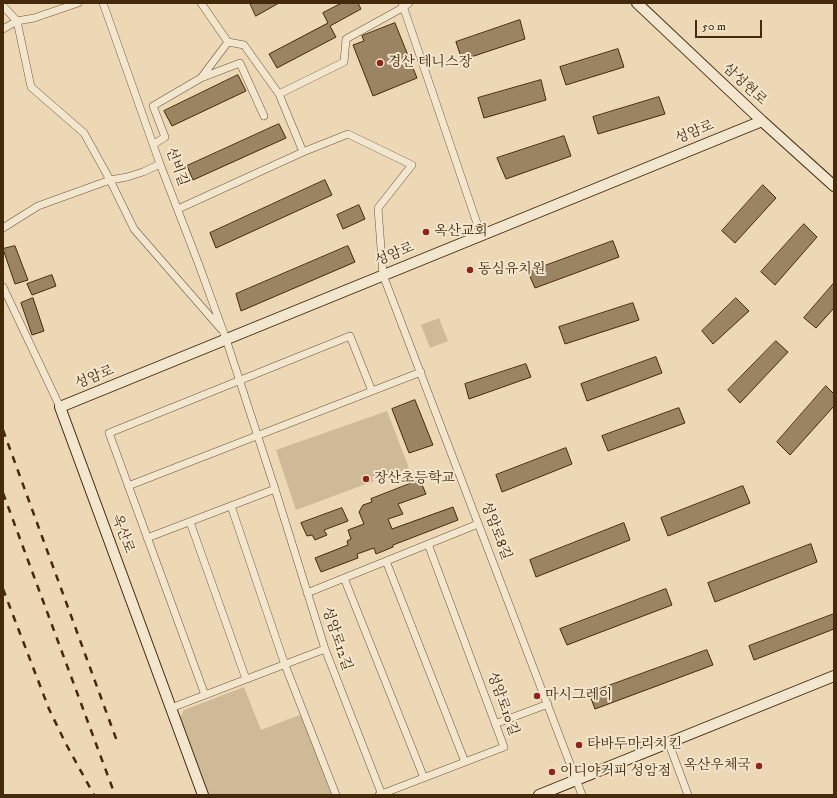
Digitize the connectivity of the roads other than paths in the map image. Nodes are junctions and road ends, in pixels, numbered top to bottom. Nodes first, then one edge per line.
1 (78, 3) edge
2 (103, 3) edge
3 (201, 3) edge
4 (637, 3) edge
5 (405, 4) edge
6 (3, 6) edge
7 (17, 21) junction
8 (3, 29) edge
9 (228, 42) junction
10 (201, 78) junction
11 (279, 94) junction
12 (264, 116) dead end
13 (762, 121) junction
14 (154, 144) junction
15 (303, 152) junction
16 (160, 164) junction
17 (110, 180) junction
18 (834, 186) edge
19 (178, 209) junction
20 (3, 228) edge
21 (481, 235) junction
22 (383, 275) junction
23 (3, 287) edge
24 (224, 336) junction
25 (421, 372) junction
26 (239, 380) junction
27 (372, 391) junction
28 (60, 407) junction
29 (258, 435) junction
30 (128, 486) junction
31 (275, 489) junction
32 (231, 506) junction
33 (190, 522) junction
34 (478, 524) junction
35 (147, 538) junction
36 (428, 544) junction
37 (386, 561) junction
38 (344, 578) junction
39 (307, 593) junction
40 (325, 649) junction
41 (285, 664) junction
42 (834, 676) edge
43 (246, 679) junction
44 (205, 694) junction
45 (548, 704) junction
46 (171, 708) junction
47 (495, 724) junction
48 (669, 744) junction
49 (465, 762) junction
50 (424, 778) junction
51 (576, 781) junction
52 (203, 795) edge
53 (336, 795) edge
54 (381, 795) edge
55 (539, 795) edge
56 (582, 795) edge
57 (688, 795) edge

1 - 7 street
2 - 14 street, 선비길
3 - 9 street
4 - 13 street, 삼성현로
5 - 11 street
5 - 21 street
6 - 7 street
7 - 8 street
7 - 17 street
9 - 10 street
9 - 11 street
10 - 12 street
10 - 14 street
11 - 15 street
13 - 18 street, 삼성현로
13 - 21 street, 성암로
14 - 16 street, 선비길
15 - 19 street
15 - 22 street, 성암로8길
16 - 17 street
16 - 19 street, 선비길
17 - 20 street
17 - 24 street
19 - 24 street, 선비길
21 - 22 street, 성암로
22 - 24 street, 성암로
22 - 25 street, 성암로8길
23 - 28 street, 옥산로
24 - 26 street, 성암로12길
24 - 28 street, 성암로
25 - 27 street
25 - 34 street, 성암로8길
26 - 27 street
26 - 29 street, 성암로12길
26 - 30 street
27 - 29 street
28 - 46 street, 옥산로
29 - 30 street
29 - 31 street, 성암로12길
30 - 35 street
31 - 32 street
31 - 39 street, 성암로12길
32 - 33 street
32 - 41 street
33 - 35 street
33 - 43 street
34 - 36 street
34 - 45 street, 성암로8길
35 - 44 street
36 - 37 street
36 - 47 street, 성암로10길
37 - 38 street
37 - 49 street
38 - 39 street
38 - 50 street
39 - 40 street, 성암로12길
40 - 41 street
40 - 54 street, 성암로12길
41 - 43 street
41 - 53 street
42 - 48 street
43 - 44 street
44 - 46 street
45 - 47 street
45 - 51 street, 성암로8길
46 - 52 street, 옥산로
47 - 49 street, 성암로10길
48 - 51 street
48 - 57 street
49 - 50 street, 성암로10길
50 - 54 street, 성암로10길
51 - 55 street
51 - 56 street, 성암로8길

